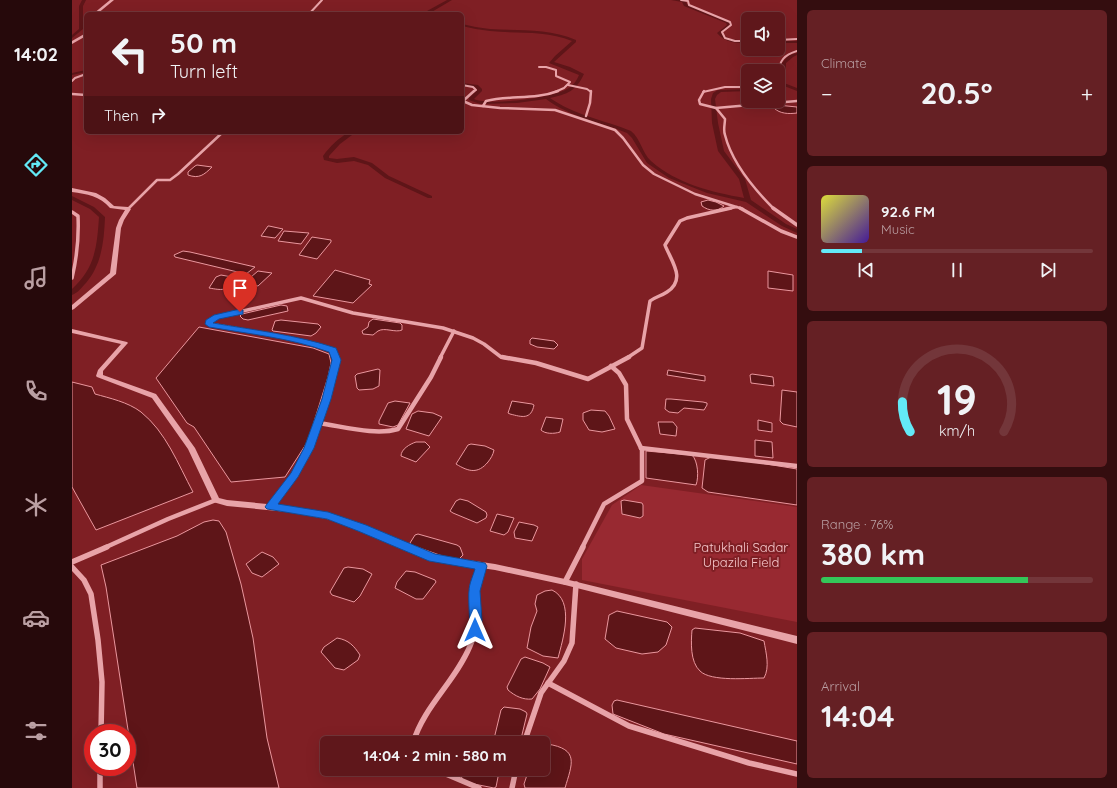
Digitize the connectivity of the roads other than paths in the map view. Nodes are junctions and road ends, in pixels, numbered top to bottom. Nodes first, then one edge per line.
1 (112, 0) edge
2 (322, 0) edge
3 (681, 0) edge
4 (97, 12) edge
5 (311, 12) edge
6 (84, 35) edge
7 (797, 39) edge
8 (785, 40) edge
9 (741, 41) edge
10 (72, 43) edge
11 (797, 52) edge
12 (779, 64) edge
13 (539, 67) dead end
14 (84, 75) edge
15 (72, 81) edge
16 (464, 85) edge
17 (568, 85) junction
18 (741, 87) edge
19 (72, 94) edge
20 (84, 95) edge
21 (464, 100) edge
22 (797, 100) edge
23 (464, 101) edge
24 (483, 106) junction
25 (716, 108) junction
26 (586, 116) dead end
27 (220, 134) edge
28 (72, 190) edge
29 (737, 207) junction
30 (128, 209) junction
31 (72, 212) edge
32 (797, 225) edge
33 (797, 237) edge
34 (72, 278) edge
35 (72, 308) edge
36 (72, 331) edge
37 (454, 331) junction
38 (611, 366) junction
39 (318, 423) junction
40 (641, 448) junction
41 (797, 466) edge
42 (216, 500) junction
43 (271, 507) junction
44 (72, 562) edge
45 (481, 566) junction
46 (72, 567) edge
47 (565, 582) junction
48 (576, 584) junction
49 (797, 640) edge
50 (548, 683) junction
51 (101, 724) edge
52 (416, 736) edge
53 (526, 736) edge
54 (797, 774) edge
55 (100, 776) edge
56 (449, 776) edge
57 (515, 776) edge
58 (100, 788) edge
59 (479, 788) edge
60 (512, 788) edge

1 - 4 street
2 - 5 street
3 - 9 street
6 - 10 street
7 - 8 street
11 - 12 street
13 - 17 street
14 - 15 street
16 - 21 street
17 - 24 street
17 - 26 street
18 - 25 street
19 - 20 street
22 - 25 street
23 - 24 street
24 - 29 street
25 - 32 street
27 - 30 street
28 - 30 street
29 - 33 street
29 - 38 street
30 - 35 street
31 - 34 street
36 - 42 street
37 - 38 street
37 - 39 street
37 - 39 street
38 - 40 street
39 - 43 street
40 - 41 street
40 - 47 street
42 - 43 street
42 - 44 street
43 - 45 street
45 - 47 street
45 - 52 street
46 - 51 street
47 - 48 street
48 - 49 street
48 - 50 street
50 - 53 street
50 - 54 street
55 - 58 street
56 - 59 street
57 - 60 street

